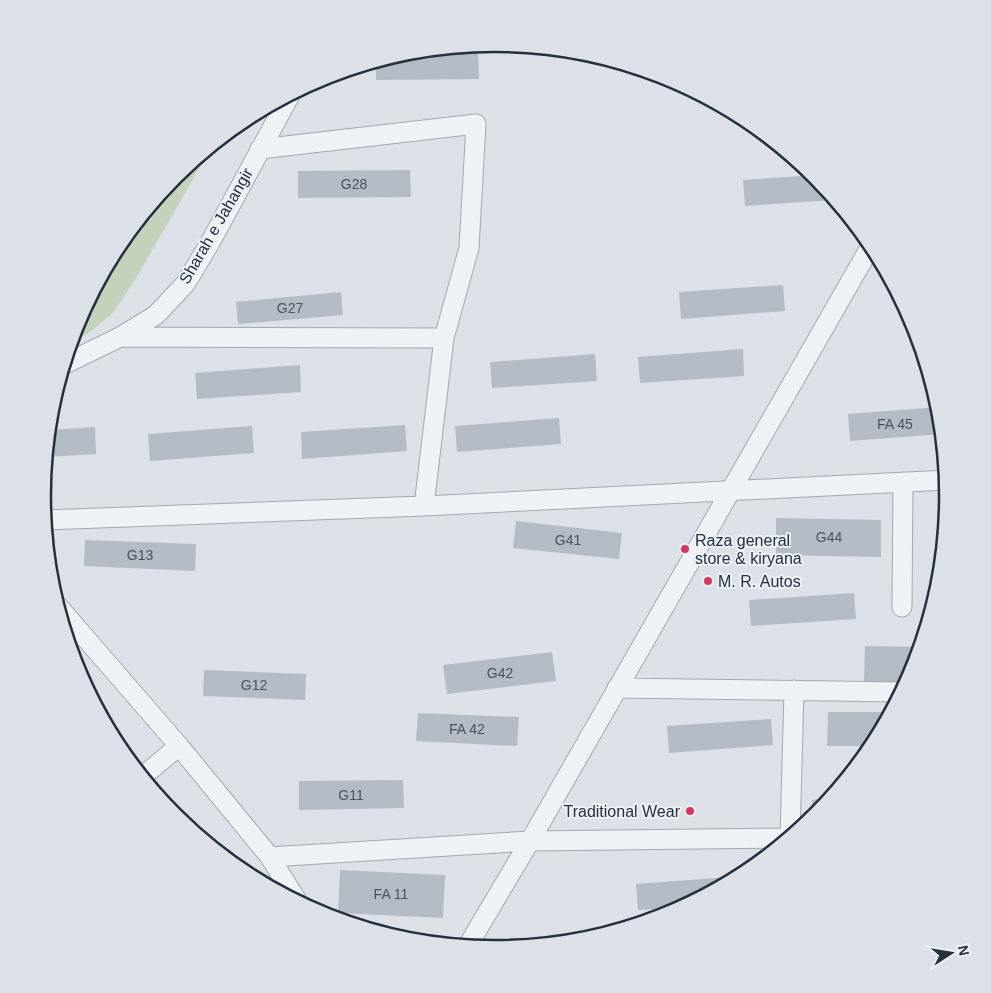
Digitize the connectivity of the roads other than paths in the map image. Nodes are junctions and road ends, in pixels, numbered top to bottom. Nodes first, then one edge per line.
1 (284, 106) edge
2 (260, 149) junction
3 (867, 253) edge
4 (120, 337) junction
5 (444, 338) junction
6 (73, 360) edge
7 (939, 480) edge
8 (903, 482) junction
9 (731, 490) junction
10 (424, 506) junction
11 (52, 520) edge
12 (902, 607) dead end
13 (68, 618) edge
14 (617, 688) junction
15 (794, 690) junction
16 (895, 692) edge
17 (179, 746) junction
18 (147, 772) edge
19 (790, 829) edge
20 (779, 838) edge
21 (530, 841) junction
22 (270, 857) junction
23 (290, 890) edge
24 (471, 940) edge

1 - 2 street, Sharah e Jahangir
2 - 4 street, Sharah e Jahangir
2 - 5 street
3 - 9 street
4 - 5 street
4 - 6 street, Sharah e Jahangir
5 - 10 street
7 - 8 street
8 - 9 street
8 - 12 street
9 - 10 street
9 - 14 street
10 - 11 street
13 - 17 street
14 - 15 street
14 - 21 street
15 - 16 street
15 - 19 street
17 - 18 street
17 - 22 street
20 - 21 street
21 - 22 street
21 - 24 street
22 - 23 street

